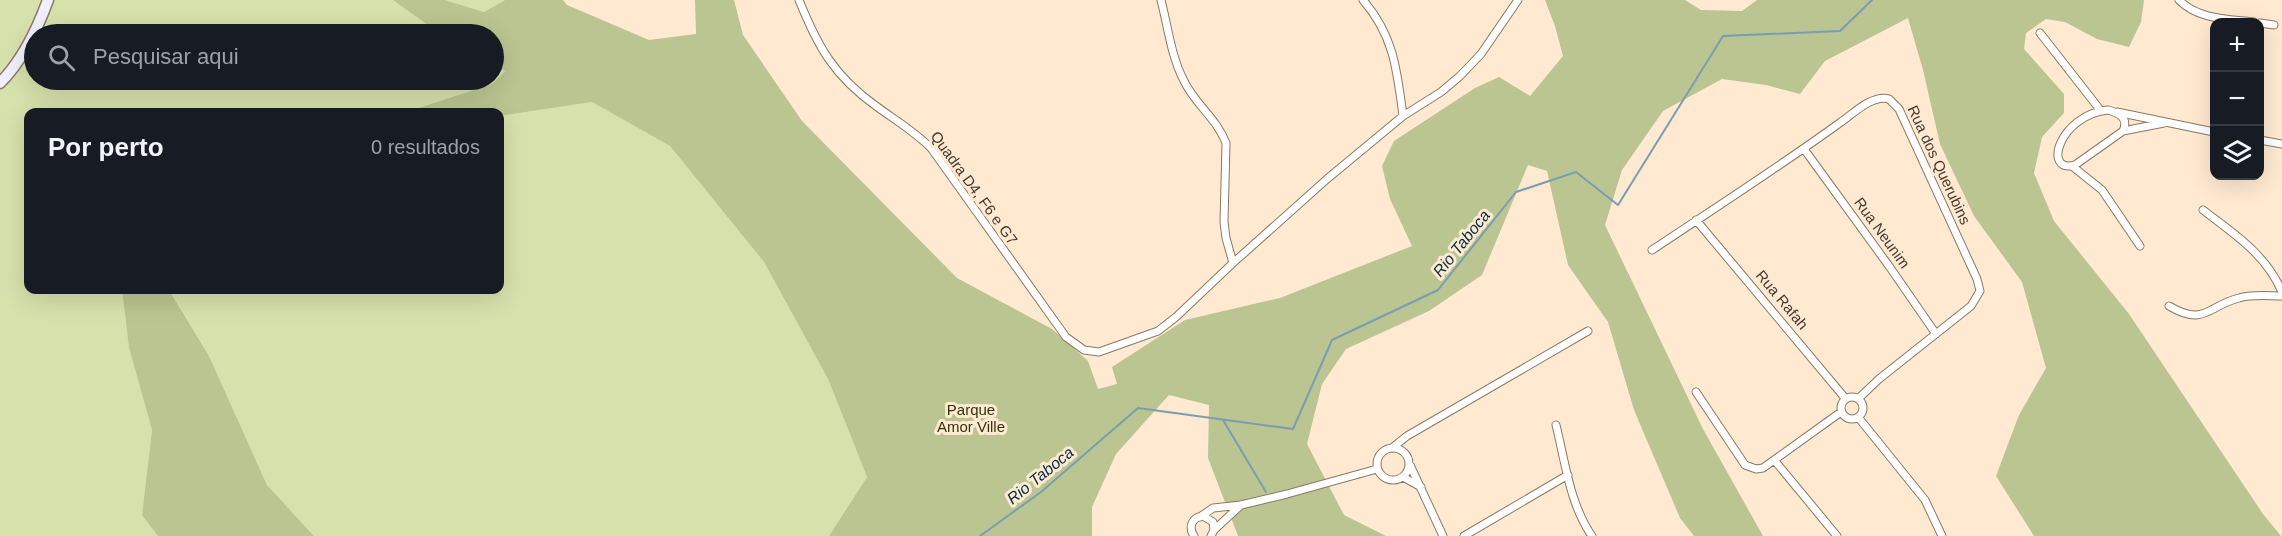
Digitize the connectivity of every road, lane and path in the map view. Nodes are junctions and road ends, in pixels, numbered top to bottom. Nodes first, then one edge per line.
1 (48, 0) edge
2 (799, 0) edge
3 (1161, 0) edge
4 (1363, 0) edge
5 (1518, 0) edge
6 (2179, 0) edge
7 (2223, 18) edge
8 (36, 24) edge
9 (2264, 24) edge
10 (2274, 25) dead end
11 (2040, 33) dead end
12 (24, 50) edge
13 (0, 83) edge
14 (2101, 111) junction
15 (2117, 112) junction
16 (1403, 116) junction
17 (2167, 122) junction
18 (2123, 131) junction
19 (2210, 131) edge
20 (2264, 141) edge
21 (2281, 143) edge
22 (1804, 149) junction
23 (2072, 166) junction
24 (2203, 210) dead end
25 (1696, 220) junction
26 (2140, 246) dead end
27 (1652, 250) dead end
28 (1233, 263) junction
29 (2282, 294) edge
30 (2169, 306) dead end
31 (1588, 331) dead end
32 (1936, 334) junction
33 (1696, 392) dead end
34 (1845, 398) junction
35 (1859, 398) junction
36 (1841, 412) junction
37 (1858, 417) junction
38 (1556, 425) dead end
39 (1407, 436) junction
40 (1392, 448) junction
41 (1406, 454) junction
42 (1775, 460) junction
43 (1410, 465) junction
44 (1377, 469) junction
45 (1568, 475) junction
46 (1403, 477) junction
47 (1421, 487) junction
48 (1240, 505) junction
49 (1200, 516) junction
50 (1213, 533) edge
51 (1194, 536) edge
52 (1443, 536) edge
53 (1464, 536) edge
54 (1592, 536) edge
55 (1837, 536) edge
56 (1942, 536) edge

1 - 8 street
2 - 28 street, Quadra D4, F6 e G7
3 - 28 street
4 - 16 street
5 - 16 street
6 - 7 street
9 - 10 street
11 - 14 street
12 - 13 street
14 - 15 street
14 - 23 street
15 - 17 street
15 - 18 street
16 - 28 street
17 - 18 street
17 - 19 street
18 - 23 street
20 - 21 street
22 - 25 street, Rua dos Querubins
22 - 32 street, Rua Neunim
22 - 32 street, Rua dos Querubins
23 - 26 street
24 - 29 street
25 - 27 street, Rua dos Querubins
25 - 34 street, Rua Rafah
29 - 30 street
31 - 39 street
32 - 35 street, Rua dos Querubins
33 - 42 street
34 - 35 street
34 - 36 street
35 - 37 street
36 - 37 street
36 - 42 street
37 - 56 street
38 - 45 street
39 - 40 street
39 - 41 street
40 - 41 street
40 - 44 street
41 - 43 street
42 - 55 street
43 - 46 street
43 - 47 street
44 - 46 street
44 - 48 street
45 - 53 street
45 - 54 street
46 - 47 street
47 - 52 street
48 - 49 street
48 - 50 street
49 - 50 street
49 - 51 street

